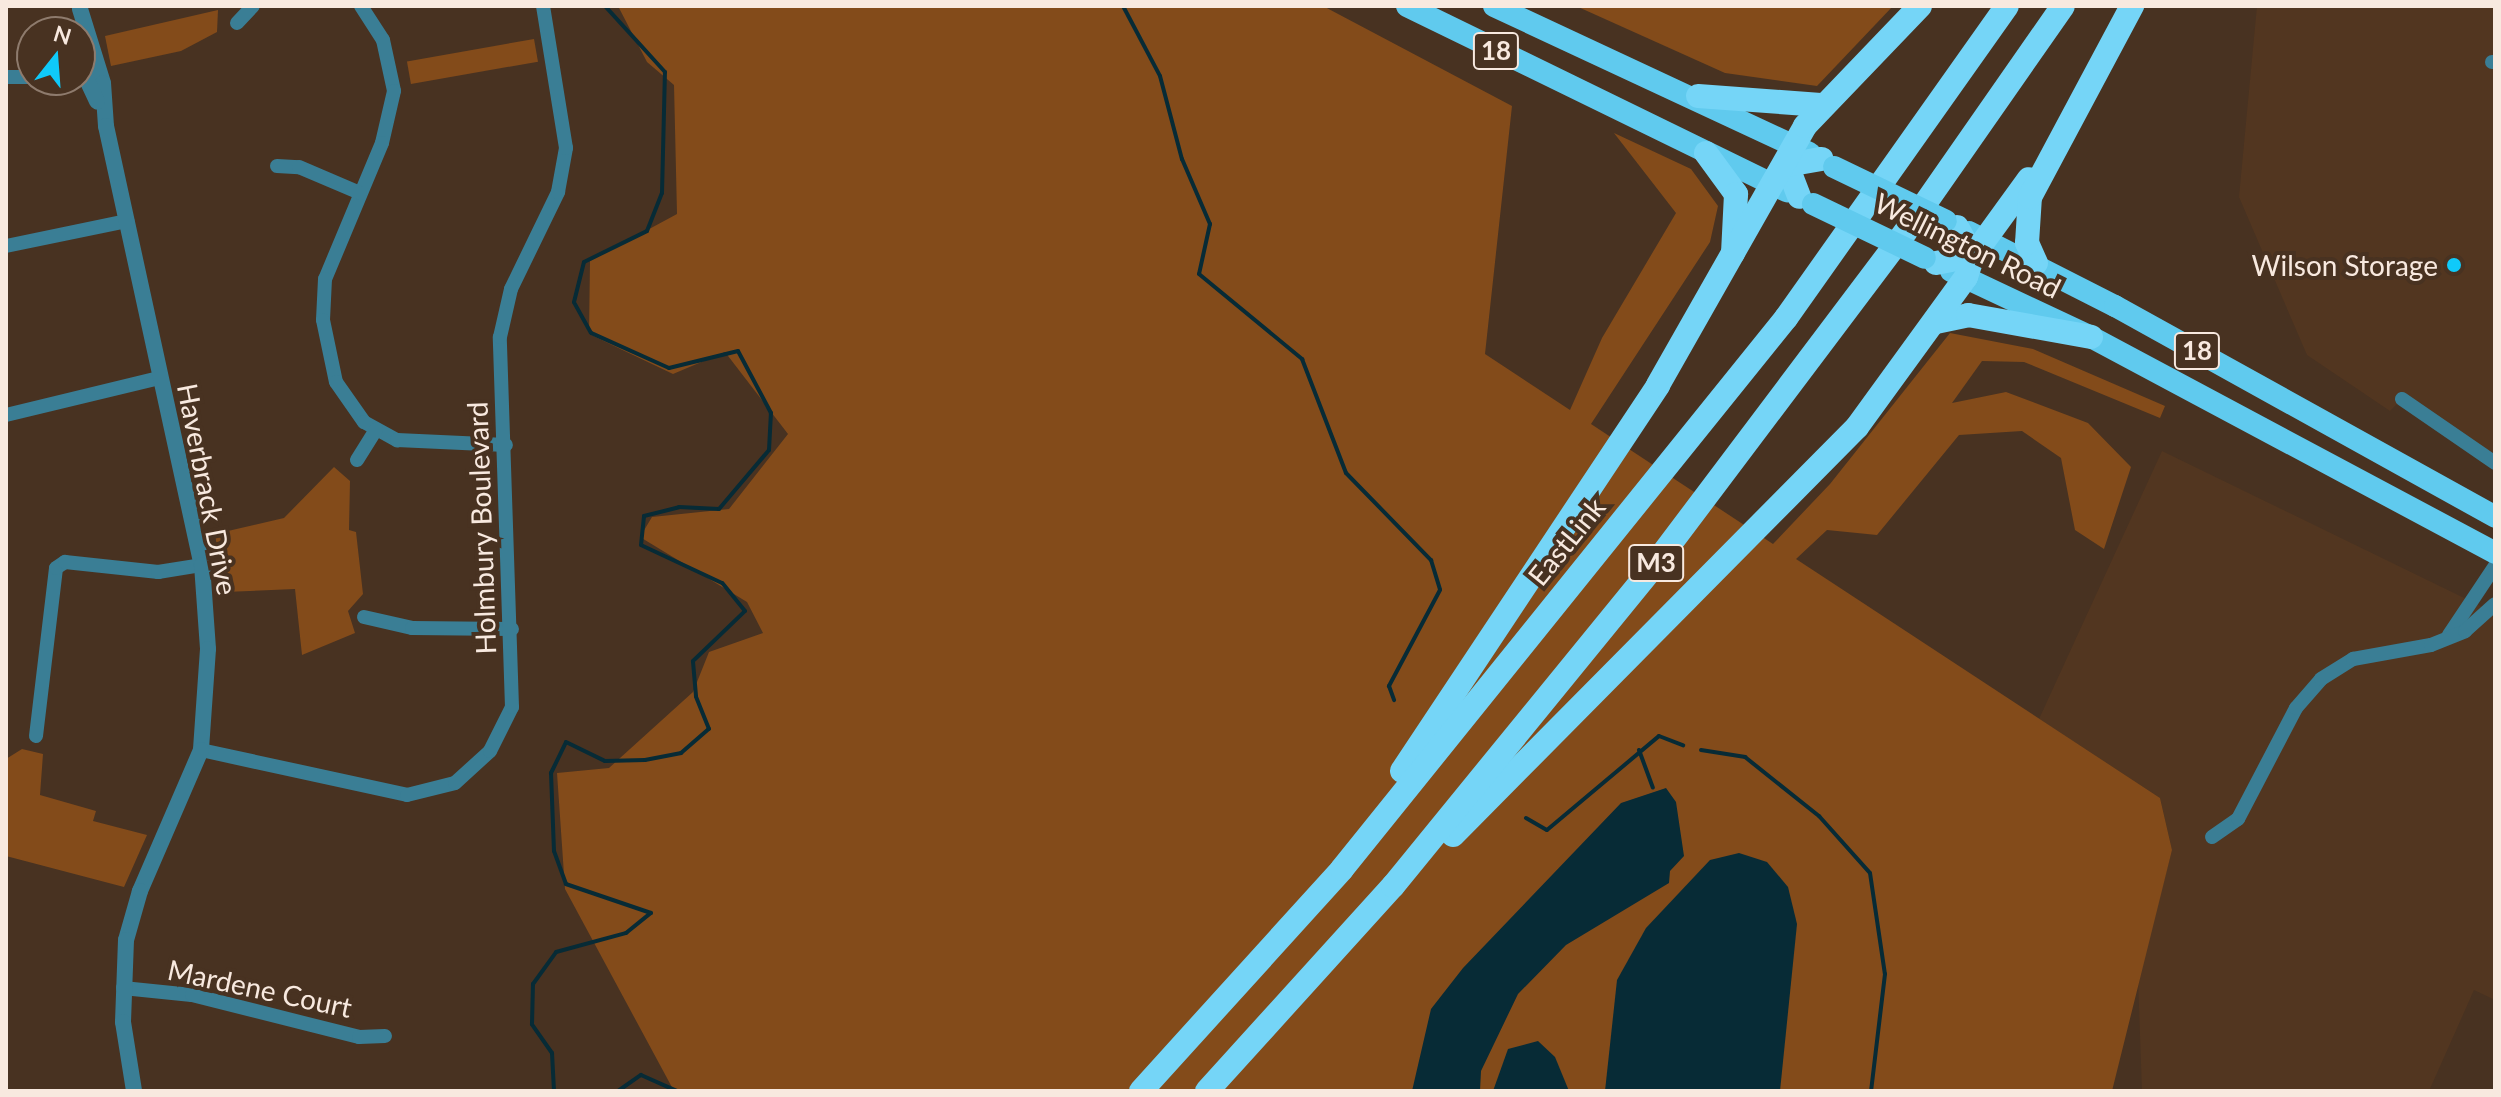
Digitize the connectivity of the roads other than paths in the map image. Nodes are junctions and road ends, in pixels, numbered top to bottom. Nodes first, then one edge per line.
1 (253, 6) edge
2 (361, 6) edge
3 (543, 6) edge
4 (1407, 6) edge
5 (1494, 6) edge
6 (1920, 6) edge
7 (2007, 6) edge
8 (2063, 6) edge
9 (2132, 6) edge
10 (237, 23) dead end
11 (96, 76) edge
12 (1698, 96) junction
13 (1821, 105) junction
14 (1706, 153) junction
15 (2047, 160) junction
16 (1828, 163) joint
17 (1785, 165) junction
18 (277, 166) dead end
19 (360, 193) junction
20 (1806, 201) joint
21 (127, 221) junction
22 (1952, 224) joint
23 (6, 246) edge
24 (1976, 258) junction
25 (1930, 261) joint
26 (1731, 263) junction
27 (2036, 263) junction
28 (1936, 322) junction
29 (2091, 337) junction
30 (159, 378) junction
31 (2402, 399) dead end
32 (6, 415) edge
33 (376, 430) junction
34 (506, 445) junction
35 (357, 460) dead end
36 (2495, 463) edge
37 (2495, 517) edge
38 (2495, 553) edge
39 (202, 565) junction
40 (2495, 566) edge
41 (2495, 604) edge
42 (364, 617) dead end
43 (512, 629) junction
44 (2446, 638) junction
45 (36, 736) dead end
46 (201, 750) junction
47 (2212, 837) dead end
48 (1342, 869) junction
49 (1393, 886) junction
50 (123, 988) junction
51 (385, 1036) dead end
52 (134, 1091) edge
53 (1141, 1091) edge
54 (1207, 1091) edge

1 - 10 street
2 - 19 street
3 - 34 street, Holmbury Boulevard
4 - 14 highway, 18
5 - 12 highway, 18
6 - 13 highway
7 - 48 highway, EastLink / M3
8 - 49 highway, M3
9 - 15 highway
11 - 21 street, Haverbrack Drive
12 - 13 highway
12 - 17 highway, 18
13 - 17 highway
14 - 17 highway, 18
14 - 26 highway
15 - 24 highway
15 - 27 highway
16 - 17 highway
16 - 22 highway, Wellington Road, bridge
17 - 20 highway
17 - 26 highway
18 - 19 street
19 - 33 street
20 - 25 highway, Wellington Road, bridge
21 - 23 street
21 - 30 street, Haverbrack Drive
22 - 24 highway
24 - 25 highway
24 - 27 highway, Wellington Road / 18
24 - 28 highway
24 - 29 highway, Wellington Road / 18
26 - 48 highway
27 - 37 highway, Wellington Road / 18
28 - 29 highway
28 - 49 highway
29 - 38 highway, Wellington Road / 18
30 - 32 street
30 - 39 street, Haverbrack Drive
31 - 36 street
33 - 34 street
33 - 35 street
34 - 43 street, Holmbury Boulevard
39 - 45 street
39 - 46 street, Haverbrack Drive
40 - 44 street
41 - 44 street
42 - 43 street
43 - 46 street, Holmbury Boulevard
44 - 47 street
46 - 50 street, Haverbrack Drive
48 - 53 highway, EastLink / M3
49 - 54 highway, M3
50 - 51 street, Mardene Court
50 - 52 street, Haverbrack Drive

